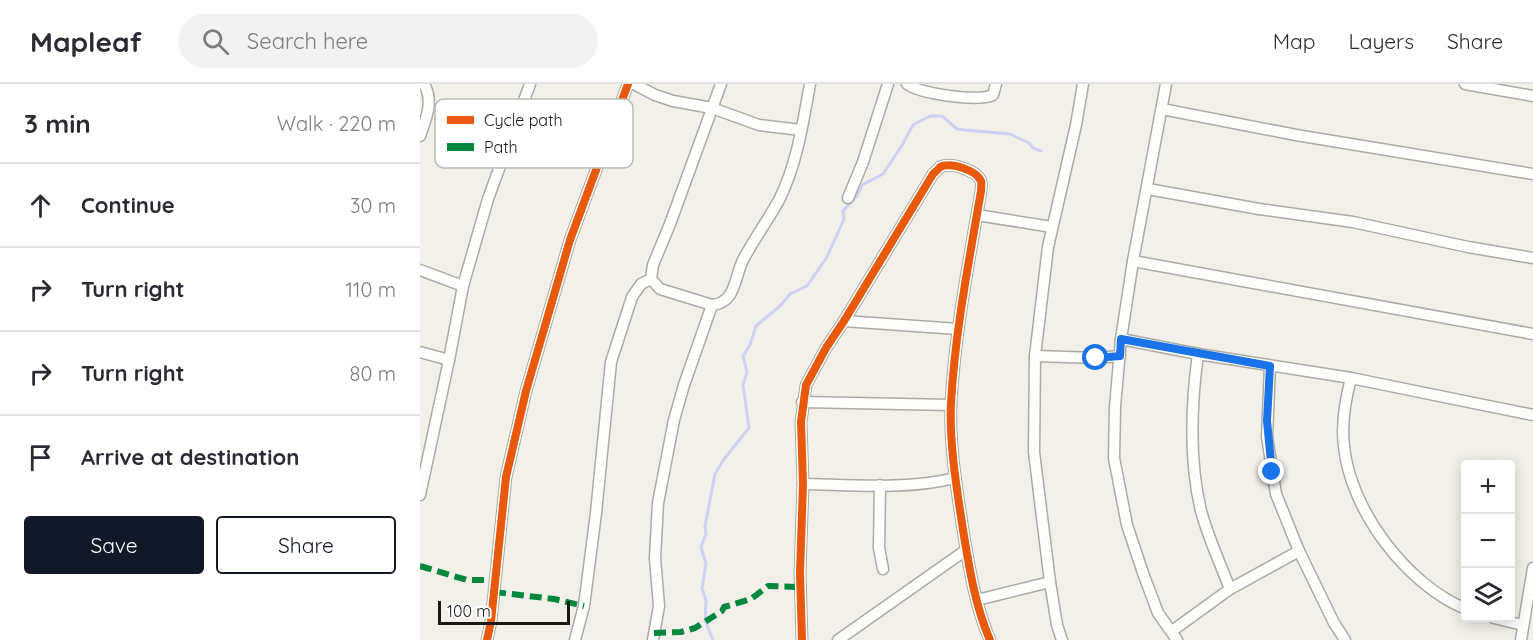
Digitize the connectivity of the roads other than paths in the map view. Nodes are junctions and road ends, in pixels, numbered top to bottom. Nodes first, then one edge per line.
1 (424, 84) edge
2 (530, 84) edge
3 (628, 84) edge
4 (634, 84) edge
5 (721, 84) edge
6 (810, 84) edge
7 (888, 84) edge
8 (906, 84) edge
9 (996, 84) edge
10 (1083, 84) edge
11 (1166, 84) edge
12 (1465, 84) edge
13 (1533, 96) edge
14 (525, 99) edge
15 (622, 99) edge
16 (712, 108) junction
17 (1162, 109) junction
18 (801, 130) junction
19 (420, 136) edge
20 (499, 168) edge
21 (597, 168) edge
22 (1533, 174) edge
23 (1148, 189) junction
24 (848, 198) dead end
25 (977, 215) junction
26 (1052, 227) junction
27 (1533, 258) edge
28 (1133, 261) junction
29 (420, 270) edge
30 (651, 279) junction
31 (463, 286) junction
32 (712, 305) junction
33 (844, 321) junction
34 (958, 329) junction
35 (1533, 334) edge
36 (1121, 339) junction
37 (420, 352) edge
38 (1198, 354) junction
39 (1035, 356) junction
40 (1120, 356) junction
41 (449, 360) junction
42 (1270, 366) junction
43 (1351, 378) junction
44 (802, 402) junction
45 (951, 405) junction
46 (1533, 415) edge
47 (420, 435) edge
48 (432, 438) junction
49 (956, 478) junction
50 (803, 484) junction
51 (880, 485) junction
52 (420, 495) edge
53 (966, 550) junction
54 (1299, 551) junction
55 (1533, 568) edge
56 (883, 569) dead end
57 (1050, 582) junction
58 (1230, 589) junction
59 (977, 600) junction
60 (1461, 607) edge
61 (1511, 622) edge
62 (1523, 625) junction
63 (1175, 636) edge
64 (989, 637) edge
65 (1343, 639) edge
66 (487, 640) edge
67 (575, 640) edge
68 (653, 640) edge
69 (802, 640) edge
70 (838, 640) edge
71 (977, 640) edge
72 (1062, 640) edge
73 (1521, 640) edge

1 - 19 street
2 - 14 street
3 - 15 street
4 - 16 street
5 - 16 street
6 - 18 street
7 - 24 street
8 - 9 street
10 - 26 street
11 - 17 street
12 - 13 street
16 - 18 street
16 - 30 street
17 - 22 street
17 - 23 street
18 - 32 street
20 - 31 street
21 - 66 street
23 - 27 street
23 - 28 street
25 - 26 street
25 - 33 street
25 - 34 street
26 - 39 street
28 - 35 street
28 - 36 street
29 - 31 street
30 - 32 street
30 - 67 street
31 - 41 street
32 - 68 street
33 - 34 street
33 - 44 street
34 - 45 street
36 - 38 street
36 - 40 street
37 - 41 street
38 - 42 street
38 - 58 street
39 - 40 street
39 - 57 street
40 - 63 street
41 - 48 street
42 - 43 street
42 - 54 street
43 - 46 street
43 - 60 street
44 - 45 street
44 - 50 street
45 - 49 street
47 - 48 street
48 - 52 street
49 - 51 street
49 - 53 street
50 - 51 street
50 - 69 street
51 - 56 street
53 - 59 street
53 - 70 street
54 - 58 street
54 - 65 street
55 - 62 street
57 - 59 street
57 - 72 street
58 - 63 street
59 - 64 street
61 - 62 street
62 - 73 street
64 - 71 street

